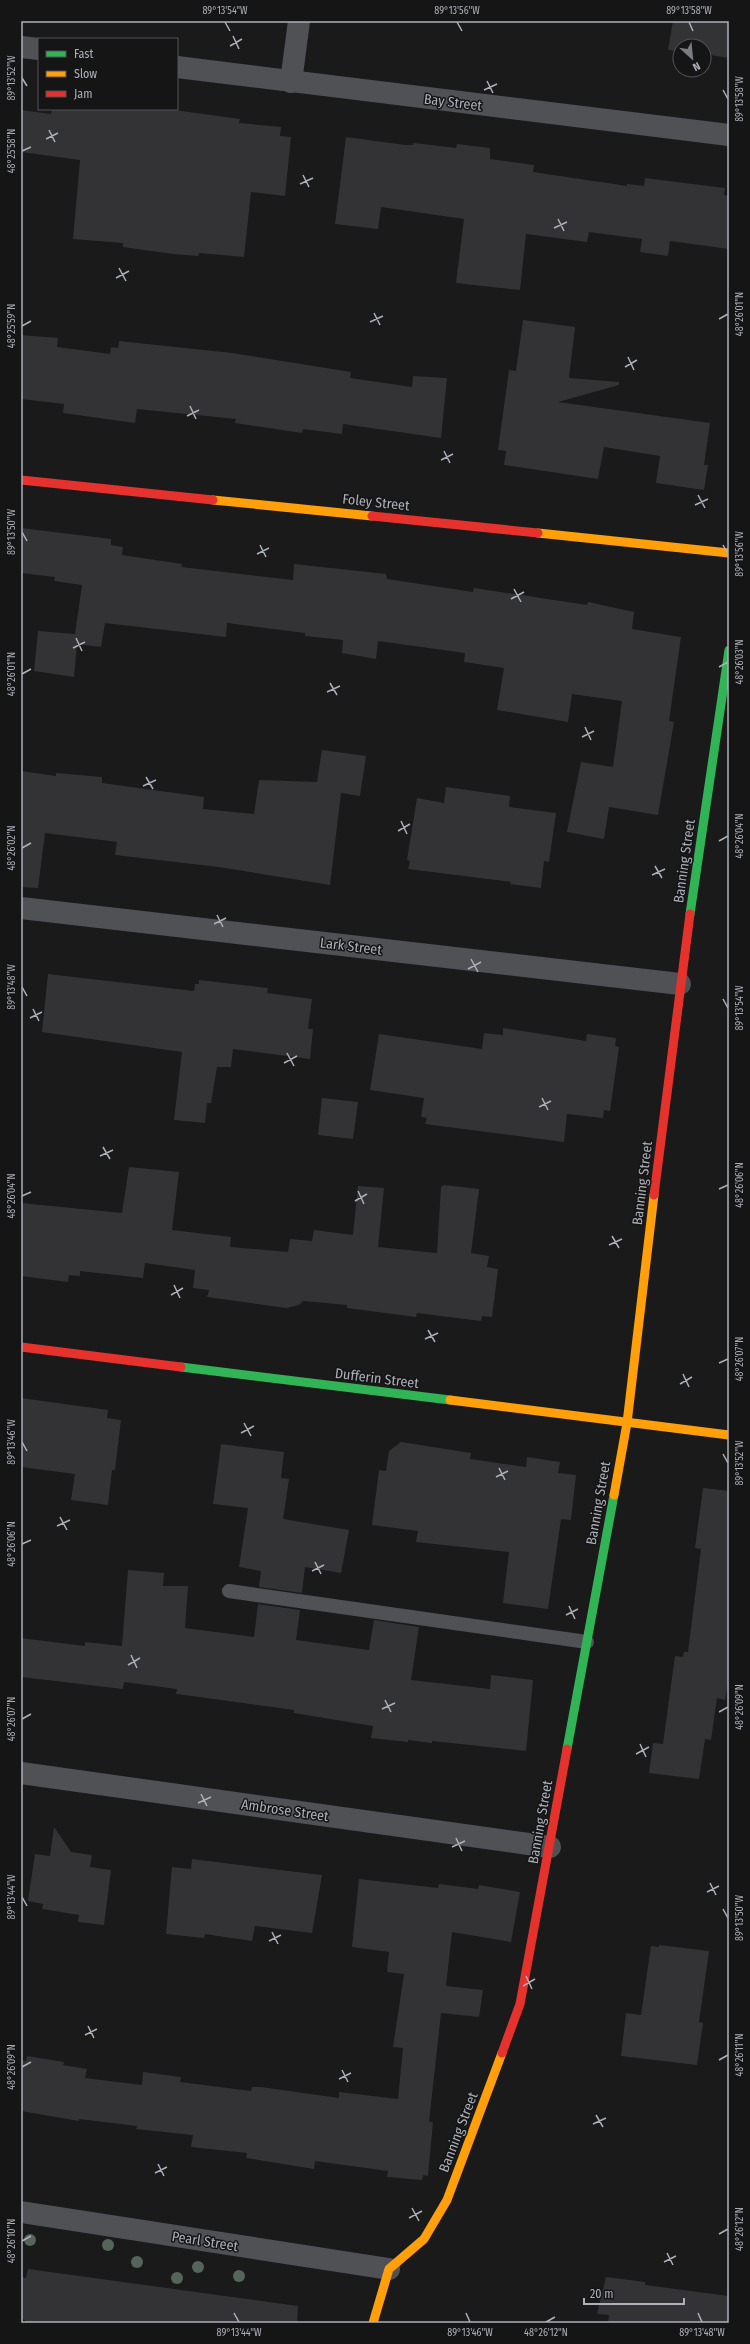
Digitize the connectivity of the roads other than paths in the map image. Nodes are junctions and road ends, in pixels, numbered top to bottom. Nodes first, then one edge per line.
1 (299, 21) edge
2 (21, 47) edge
3 (38, 49) edge
4 (178, 67) edge
5 (291, 82) junction
6 (729, 135) edge
7 (21, 480) edge
8 (729, 552) edge
9 (729, 650) edge
10 (21, 908) edge
11 (680, 984) junction
12 (21, 1348) edge
13 (627, 1423) junction
14 (729, 1435) edge
15 (229, 1591) dead end
16 (587, 1642) junction
17 (21, 1773) edge
18 (550, 1847) junction
19 (21, 2212) edge
20 (389, 2269) junction
21 (373, 2323) edge

1 - 5 street
2 - 3 street
4 - 5 street, Bay Street
5 - 6 street, Bay Street
7 - 8 street, Foley Street
9 - 11 street, Banning Street
10 - 11 street, Lark Street
11 - 13 street, Banning Street
12 - 13 street, Dufferin Street
13 - 14 street, Dufferin Street
13 - 16 street, Banning Street
15 - 16 lane
16 - 18 street, Banning Street
17 - 18 street, Ambrose Street
18 - 20 street, Banning Street
19 - 20 street, Pearl Street
20 - 21 street

